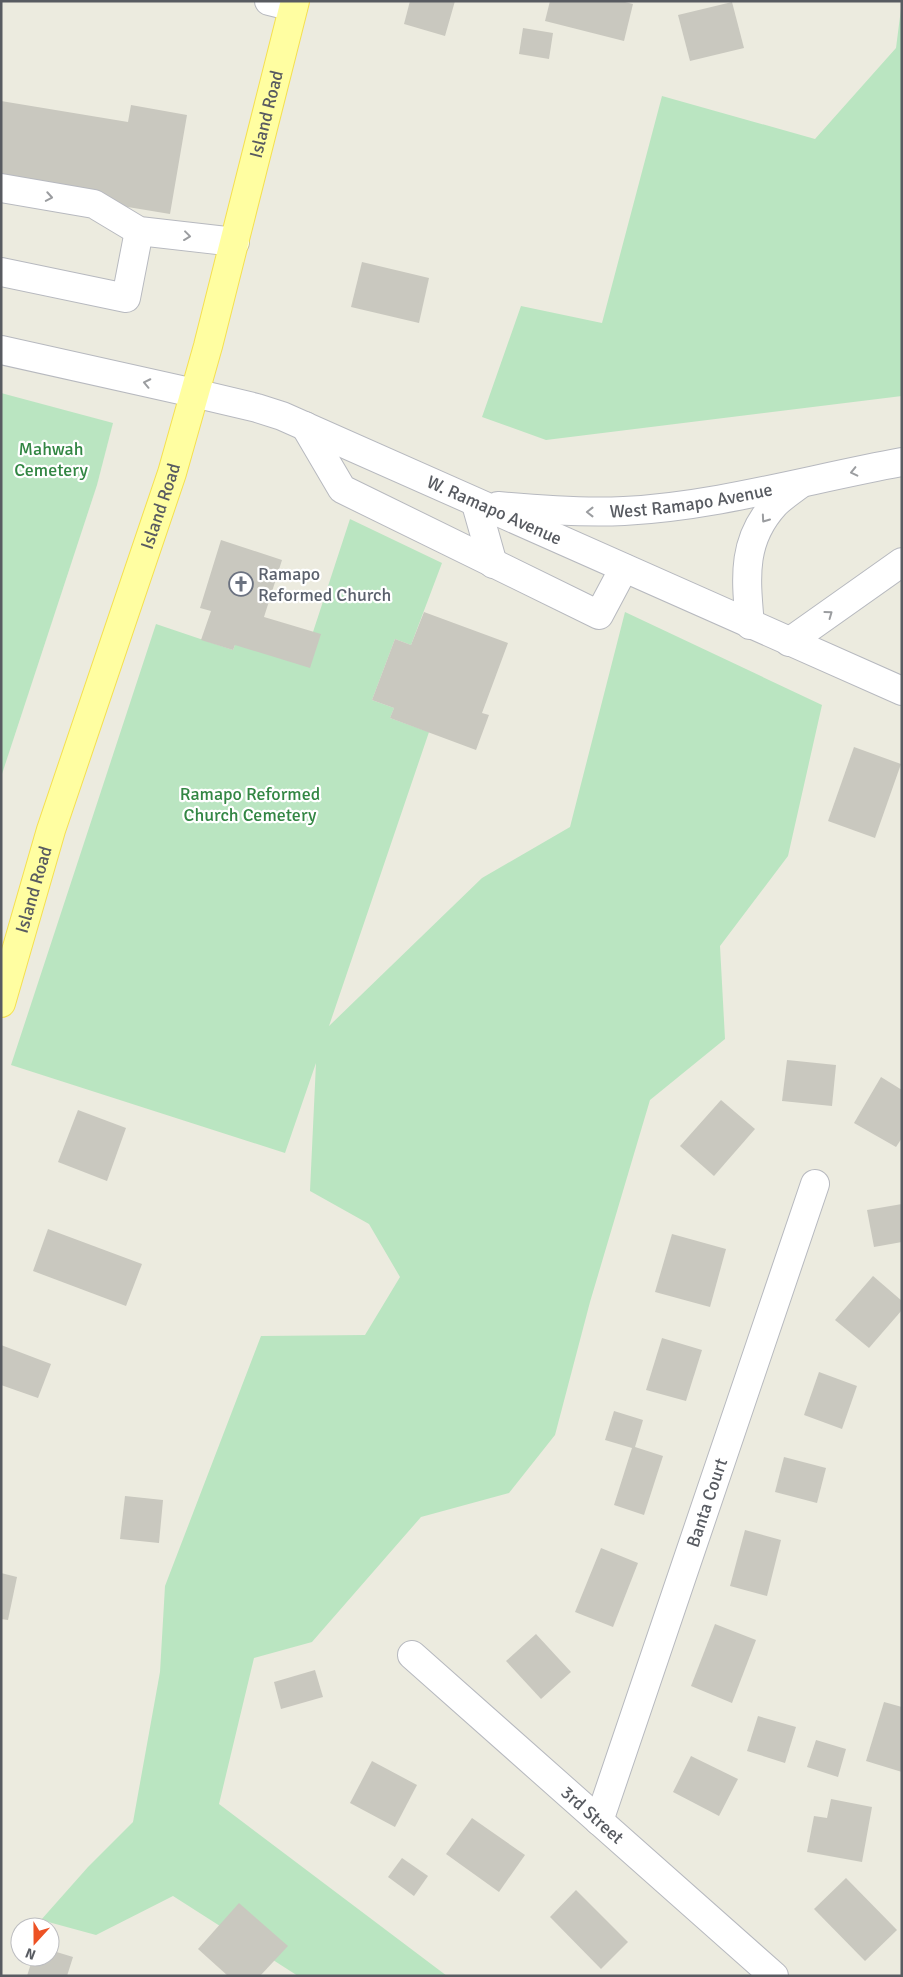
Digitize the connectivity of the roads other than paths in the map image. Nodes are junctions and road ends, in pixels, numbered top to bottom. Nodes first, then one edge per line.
1 (286, 3) edge
2 (1, 188) edge
3 (138, 231) junction
4 (235, 242) junction
5 (1, 272) edge
6 (1, 350) edge
7 (194, 393) junction
8 (305, 426) junction
9 (902, 462) edge
10 (799, 485) junction
11 (476, 504) junction
12 (902, 562) edge
13 (493, 564) junction
14 (624, 568) junction
15 (750, 625) junction
16 (789, 642) junction
17 (902, 691) edge
18 (1, 1003) edge
19 (816, 1184) dead end
20 (412, 1655) dead end
21 (599, 1821) junction
22 (774, 1976) edge

1 - 4 main road, Island Road
2 -> 3 street
3 -> 4 street
3 - 5 street
4 - 7 main road, Island Road
7 -> 6 street, W. Ramapo Avenue
7 - 8 street, W. Ramapo Avenue
7 - 18 main road, Island Road
8 - 11 street, W. Ramapo Avenue
8 - 13 street
9 -> 10 street, West Ramapo Avenue
10 -> 11 street, West Ramapo Avenue
10 -> 15 street
11 - 13 street
11 - 14 street, W. Ramapo Avenue
16 -> 12 street
13 - 14 street
14 - 15 street, W. Ramapo Avenue
15 - 16 street, W. Ramapo Avenue
16 - 17 street
19 - 21 street, Banta Court
20 - 21 street, 3rd Street
21 - 22 street, 3rd Street

